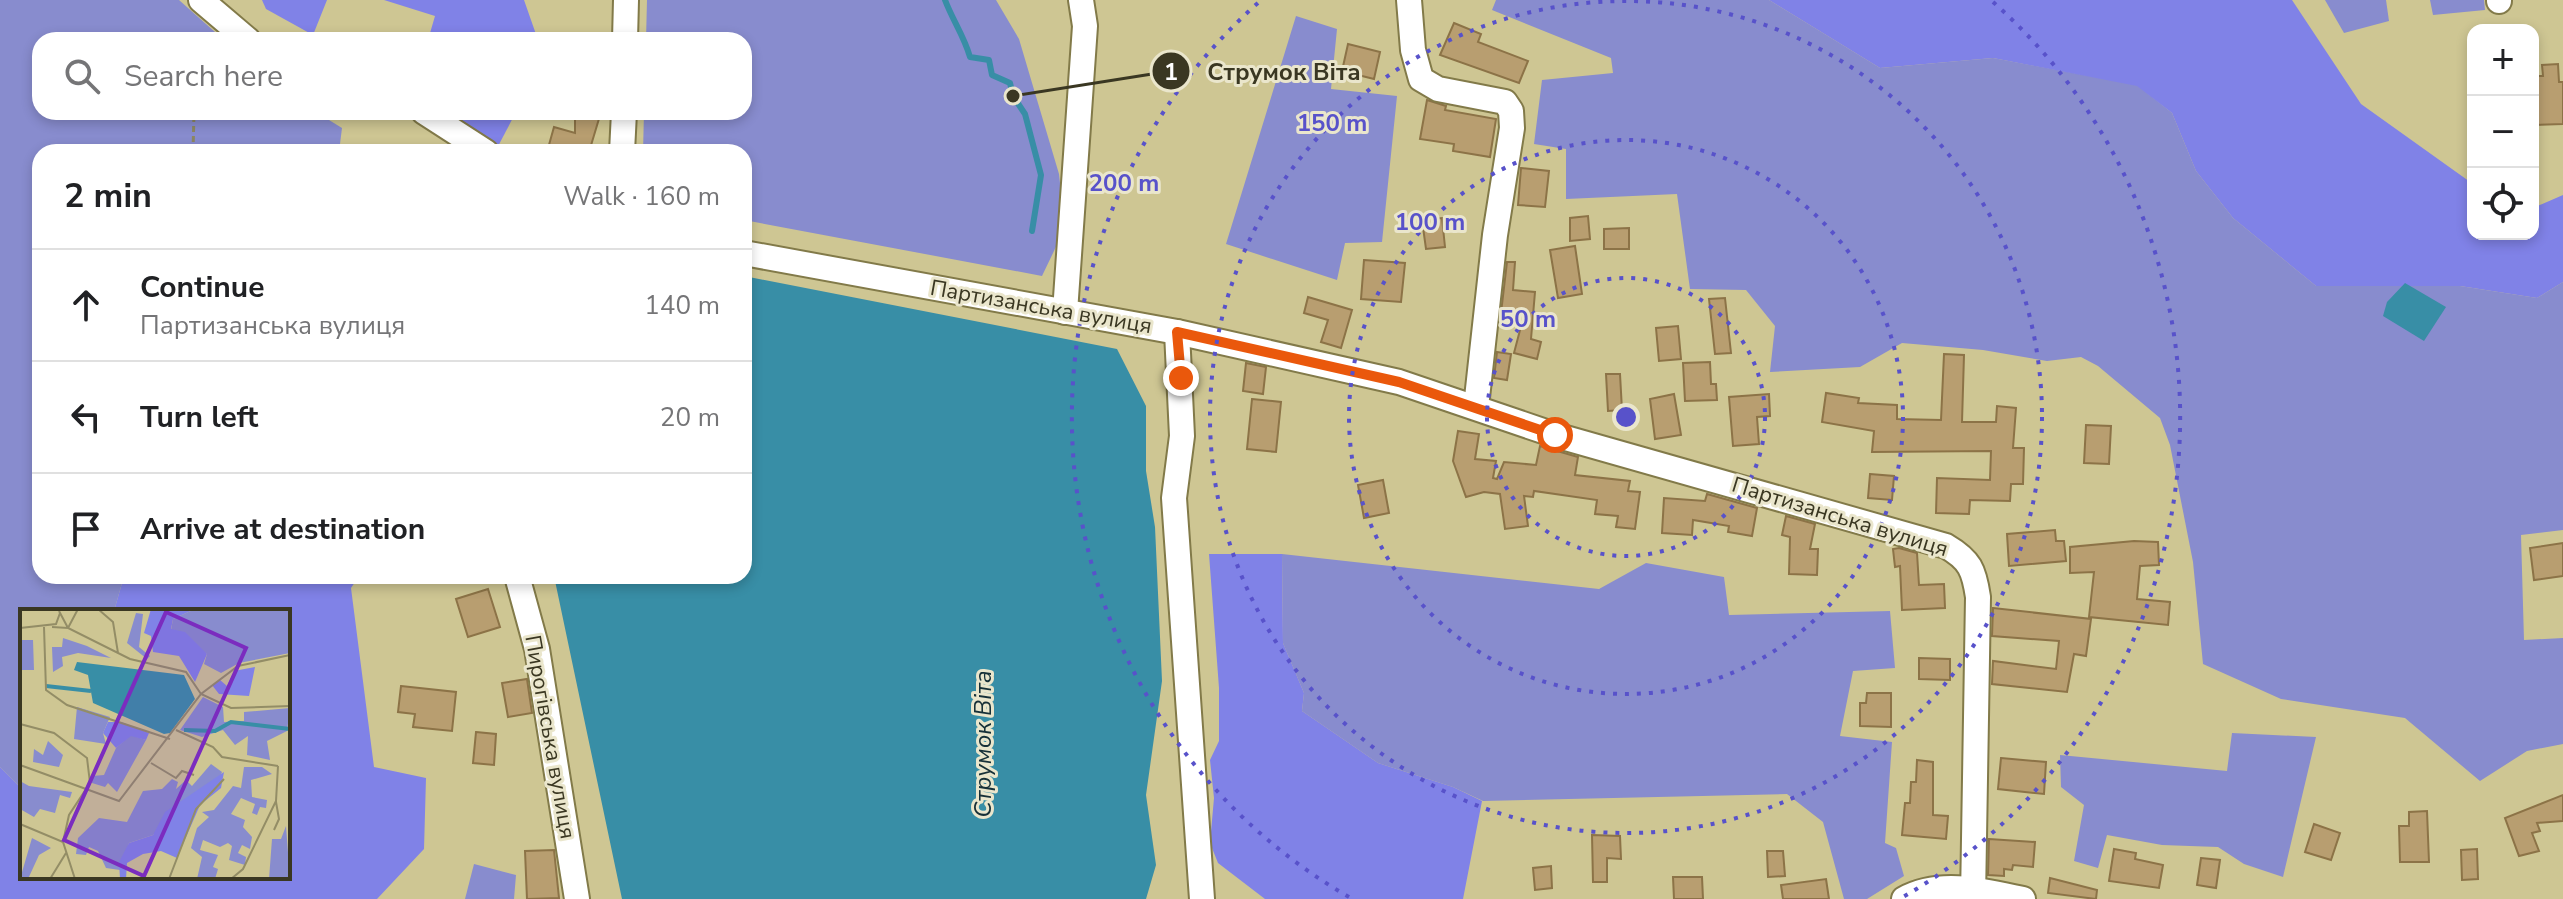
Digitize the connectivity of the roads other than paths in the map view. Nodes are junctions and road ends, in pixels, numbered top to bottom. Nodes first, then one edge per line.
1 (201, 0) edge
2 (626, 0) edge
3 (1081, 0) edge
4 (1409, 0) edge
5 (239, 32) edge
6 (625, 32) edge
7 (436, 120) edge
8 (624, 120) edge
9 (474, 144) edge
10 (622, 144) edge
11 (752, 254) edge
12 (1065, 312) junction
13 (1177, 332) junction
14 (1476, 407) junction
15 (519, 584) edge
16 (1973, 894) edge
17 (577, 899) edge
18 (1202, 899) edge
19 (1904, 899) edge
20 (2023, 899) edge

1 - 5 street
2 - 6 street
3 - 12 street
4 - 14 street
7 - 9 street
8 - 10 street
11 - 12 street, Партизанська вулиця
12 - 13 street, Партизанська вулиця
13 - 14 street, Партизанська вулиця
13 - 18 street
14 - 16 street, Партизанська вулиця
15 - 17 street, Пирогівська вулиця
16 - 19 street
16 - 20 street

